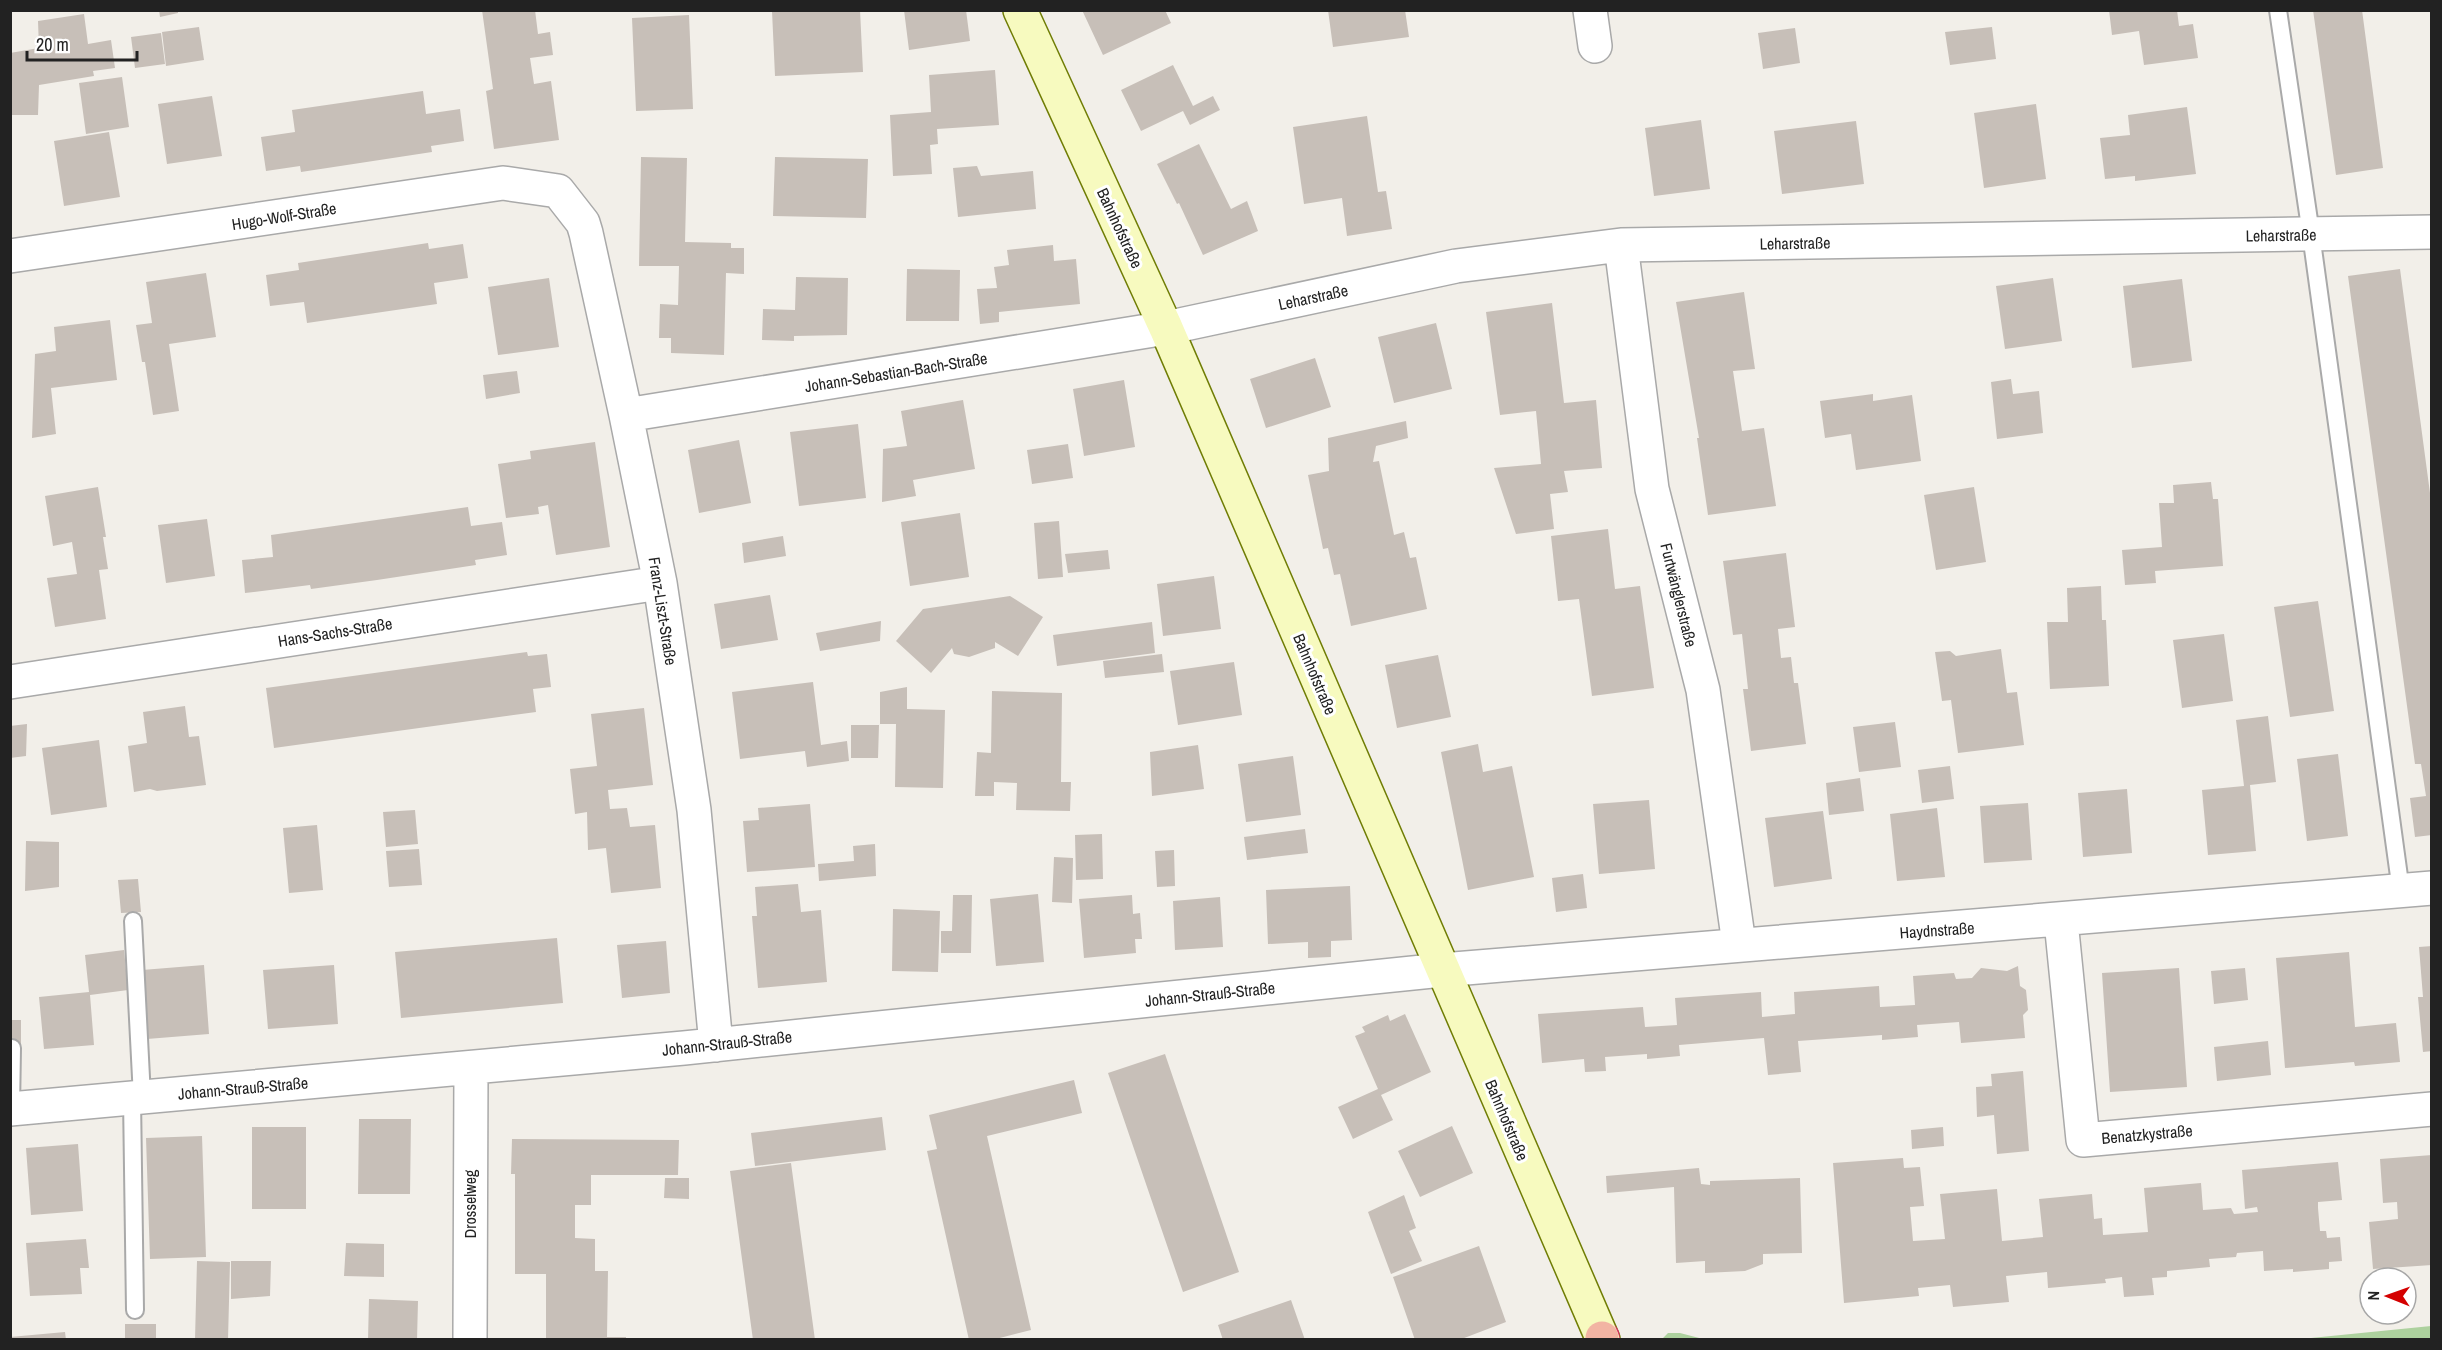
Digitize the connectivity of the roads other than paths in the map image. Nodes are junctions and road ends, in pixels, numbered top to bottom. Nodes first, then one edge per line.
1 (1020, 10) edge
2 (1590, 10) edge
3 (2278, 10) edge
4 (1595, 46) dead end
5 (558, 190) joint
6 (2432, 232) edge
7 (2311, 234) junction
8 (1621, 245) junction
9 (10, 256) edge
10 (1166, 328) junction
11 (626, 415) junction
12 (660, 583) junction
13 (10, 682) edge
14 (2416, 890) edge
15 (132, 921) dead end
16 (2061, 921) junction
17 (1739, 944) junction
18 (1442, 970) junction
19 (716, 1045) junction
20 (12, 1048) edge
21 (471, 1068) junction
22 (137, 1098) junction
23 (10, 1109) edge
24 (2432, 1109) edge
25 (135, 1310) dead end
26 (1602, 1339) edge
27 (470, 1340) edge

1 - 10 main road, Bahnhofstraße
2 - 4 street
3 - 7 lane
5 - 9 street, Hugo-Wolf-Straße
5 - 11 street, Franz-Liszt-Straße
6 - 7 street, Leharstraße
7 - 8 street, Leharstraße
7 - 14 lane
8 - 10 street, Leharstraße
8 - 17 street, Furtwänglerstraße
10 - 11 street, Johann-Sebastian-Bach-Straße
10 - 18 main road, Bahnhofstraße
11 - 12 street, Franz-Liszt-Straße
12 - 13 street, Hans-Sachs-Straße
12 - 19 street, Franz-Liszt-Straße
14 - 16 street, Haydnstraße
15 - 22 lane
16 - 17 street, Haydnstraße
16 - 24 street, Benatzkystraße
17 - 18 street, Haydnstraße
18 - 19 street, Johann-Strauß-Straße
18 - 26 main road, Bahnhofstraße
19 - 21 street, Johann-Strauß-Straße
20 - 23 lane
21 - 22 street, Johann-Strauß-Straße
21 - 27 street, Drosselweg
22 - 23 street, Johann-Strauß-Straße
22 - 25 lane

